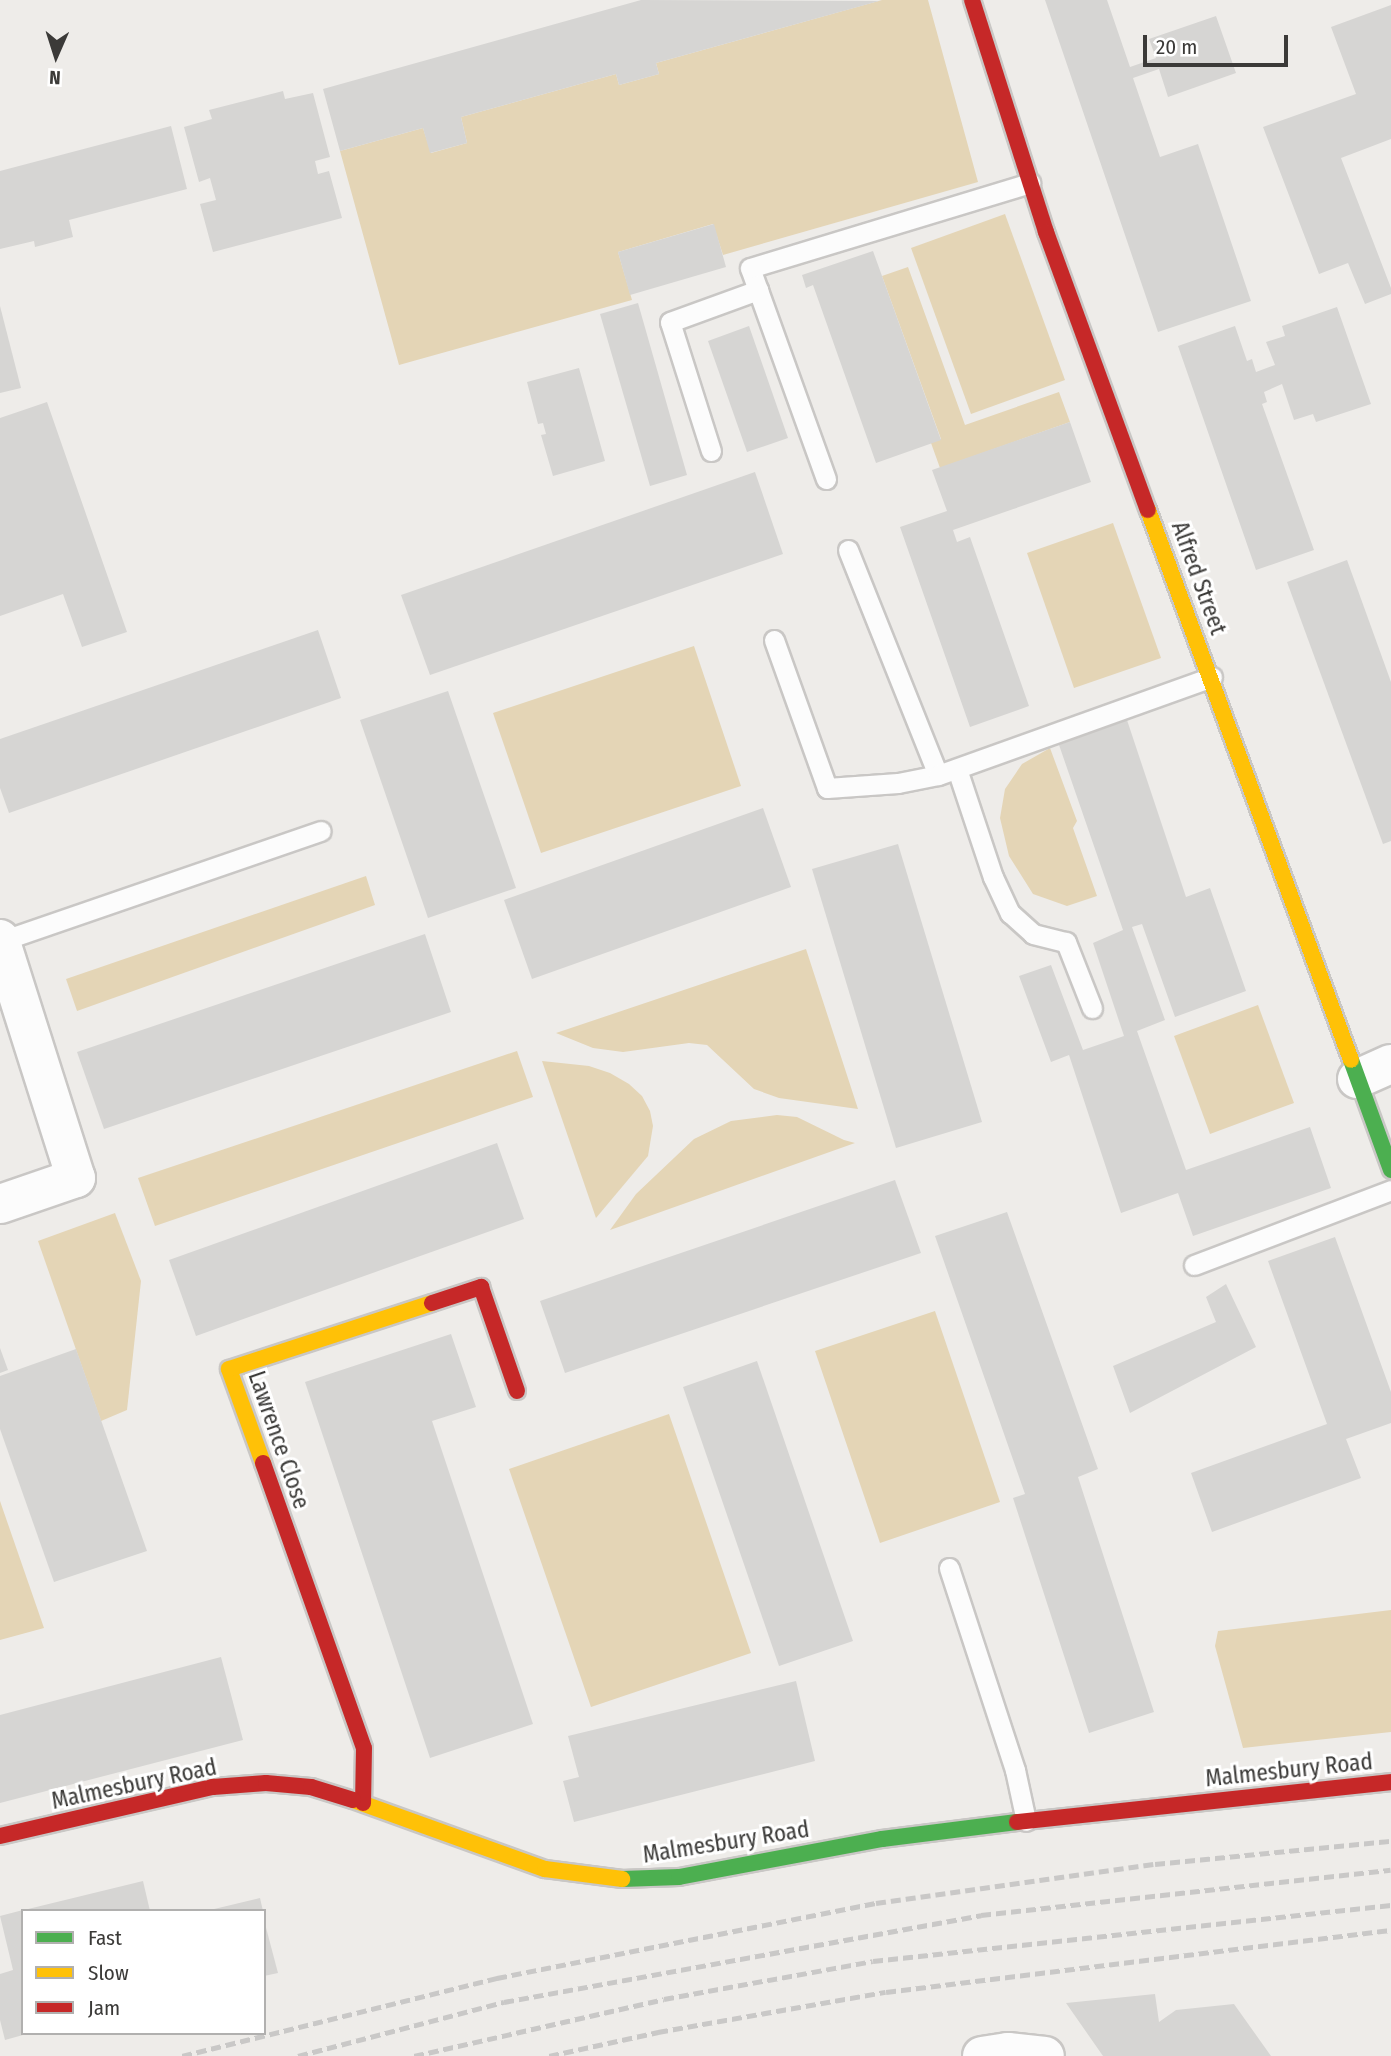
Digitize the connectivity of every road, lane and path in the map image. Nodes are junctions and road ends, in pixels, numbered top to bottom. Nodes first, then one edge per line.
1 (972, 0) edge
2 (1030, 183) junction
3 (758, 290) junction
4 (711, 451) dead end
5 (826, 479) dead end
6 (848, 550) dead end
7 (774, 640) dead end
8 (1212, 677) junction
9 (948, 772) junction
10 (321, 831) dead end
11 (0, 940) edge
12 (1092, 1008) dead end
13 (1374, 1072) edge
14 (1391, 1170) edge
15 (1391, 1190) edge
16 (0, 1204) edge
17 (1194, 1265) dead end
18 (517, 1391) dead end
19 (949, 1568) dead end
20 (1391, 1782) edge
21 (363, 1803) junction
22 (1026, 1821) junction
23 (0, 1836) edge
24 (982, 2056) edge
25 (1045, 2056) edge

1 - 2 street, Alfred Street
2 - 3 lane
2 - 8 street, Alfred Street
3 - 4 lane
3 - 5 lane
6 - 9 lane
7 - 9 lane
8 - 9 lane
8 - 13 street, Alfred Street
9 - 12 lane
10 - 11 lane
11 - 16 street
13 - 14 street, Alfred Street
15 - 17 lane
18 - 21 street, Lawrence Close
19 - 22 lane
20 - 22 street, Malmesbury Road
21 - 22 street, Malmesbury Road
21 - 23 street, Malmesbury Road
24 - 25 street

